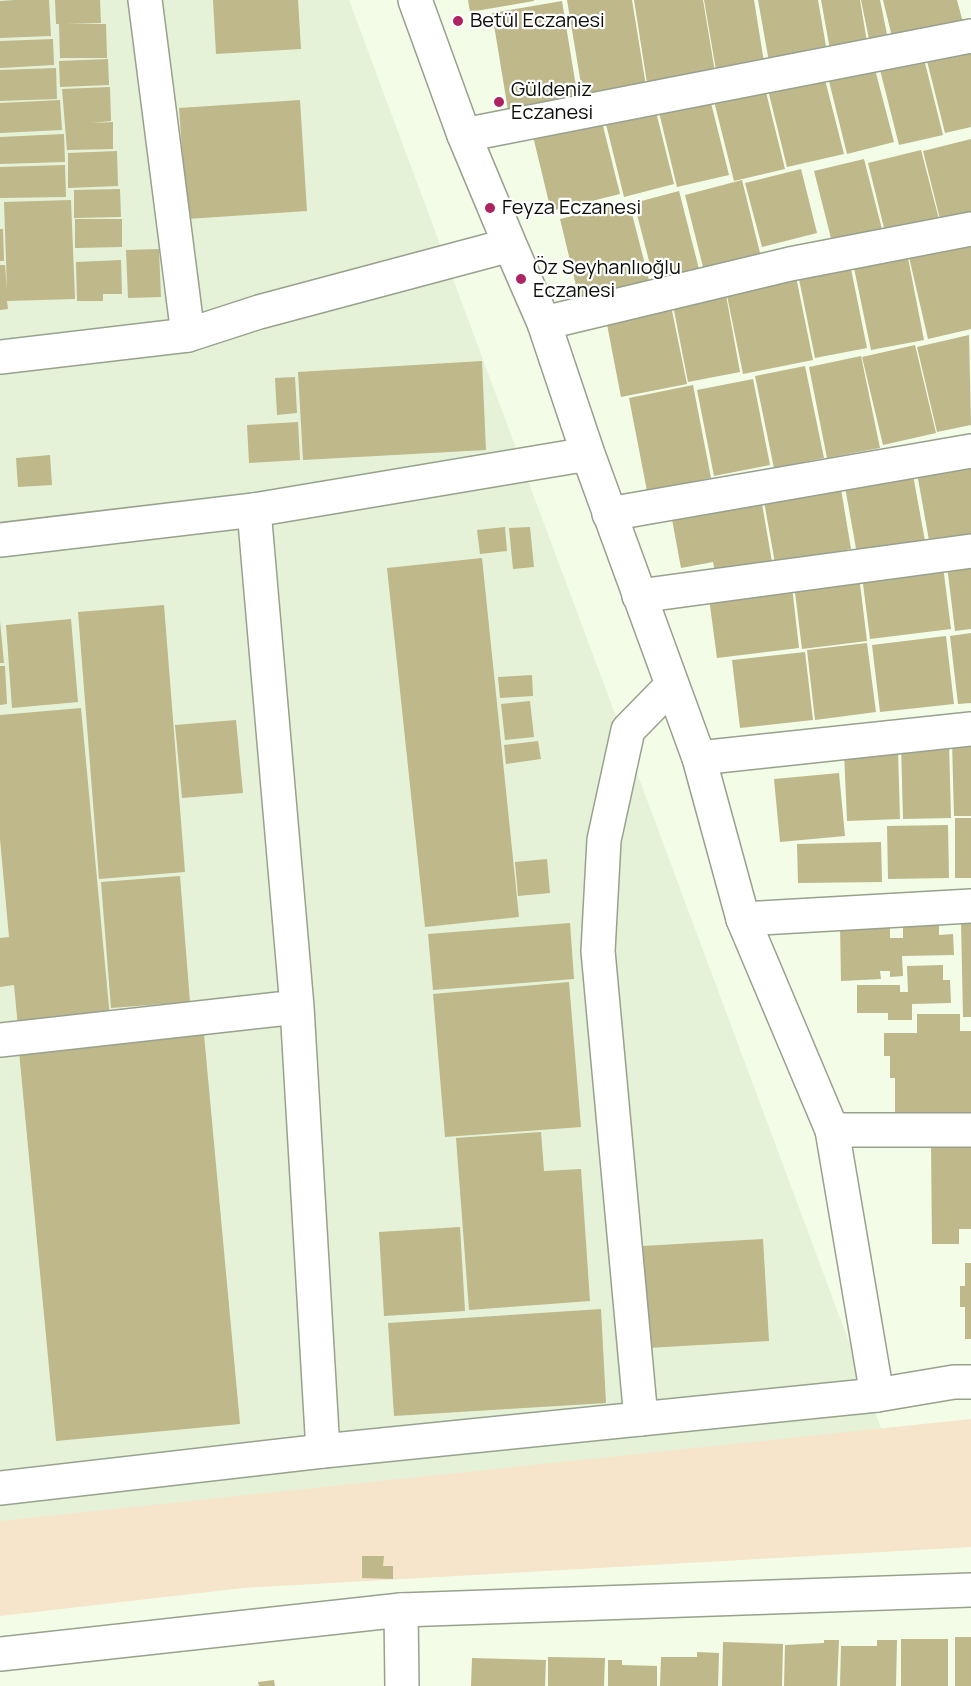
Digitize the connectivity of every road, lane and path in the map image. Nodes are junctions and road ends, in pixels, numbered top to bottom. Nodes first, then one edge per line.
1 (145, 0) edge
2 (415, 0) edge
3 (971, 36) edge
4 (464, 135) junction
5 (971, 229) edge
6 (510, 245) junction
7 (544, 324) junction
8 (189, 335) junction
9 (0, 357) edge
10 (971, 451) edge
11 (588, 454) junction
12 (254, 510) junction
13 (609, 514) junction
14 (0, 540) edge
15 (971, 551) edge
16 (639, 596) junction
17 (672, 685) junction
18 (971, 729) edge
19 (699, 758) junction
20 (971, 906) edge
21 (743, 919) junction
22 (297, 1007) junction
23 (0, 1040) edge
24 (832, 1130) junction
25 (971, 1130) edge
26 (971, 1382) edge
27 (877, 1395) junction
28 (641, 1419) junction
29 (323, 1451) junction
30 (0, 1488) edge
31 (971, 1590) edge
32 (401, 1610) junction
33 (0, 1654) edge
34 (402, 1686) edge

1 - 8 street
2 - 4 street
3 - 4 street
4 - 6 street
5 - 7 street
6 - 7 street
6 - 8 street
7 - 11 street
8 - 9 street
10 - 13 street
11 - 12 street
11 - 13 street
12 - 14 street
12 - 22 street
13 - 16 street
15 - 16 street
16 - 17 street
17 - 19 street
17 - 28 street
18 - 19 street
19 - 21 street
20 - 21 street
21 - 24 street
22 - 23 street
22 - 29 street
24 - 25 street
24 - 27 street
26 - 27 street
27 - 28 street
28 - 29 street
29 - 30 street
31 - 32 street
32 - 33 street
32 - 34 street

